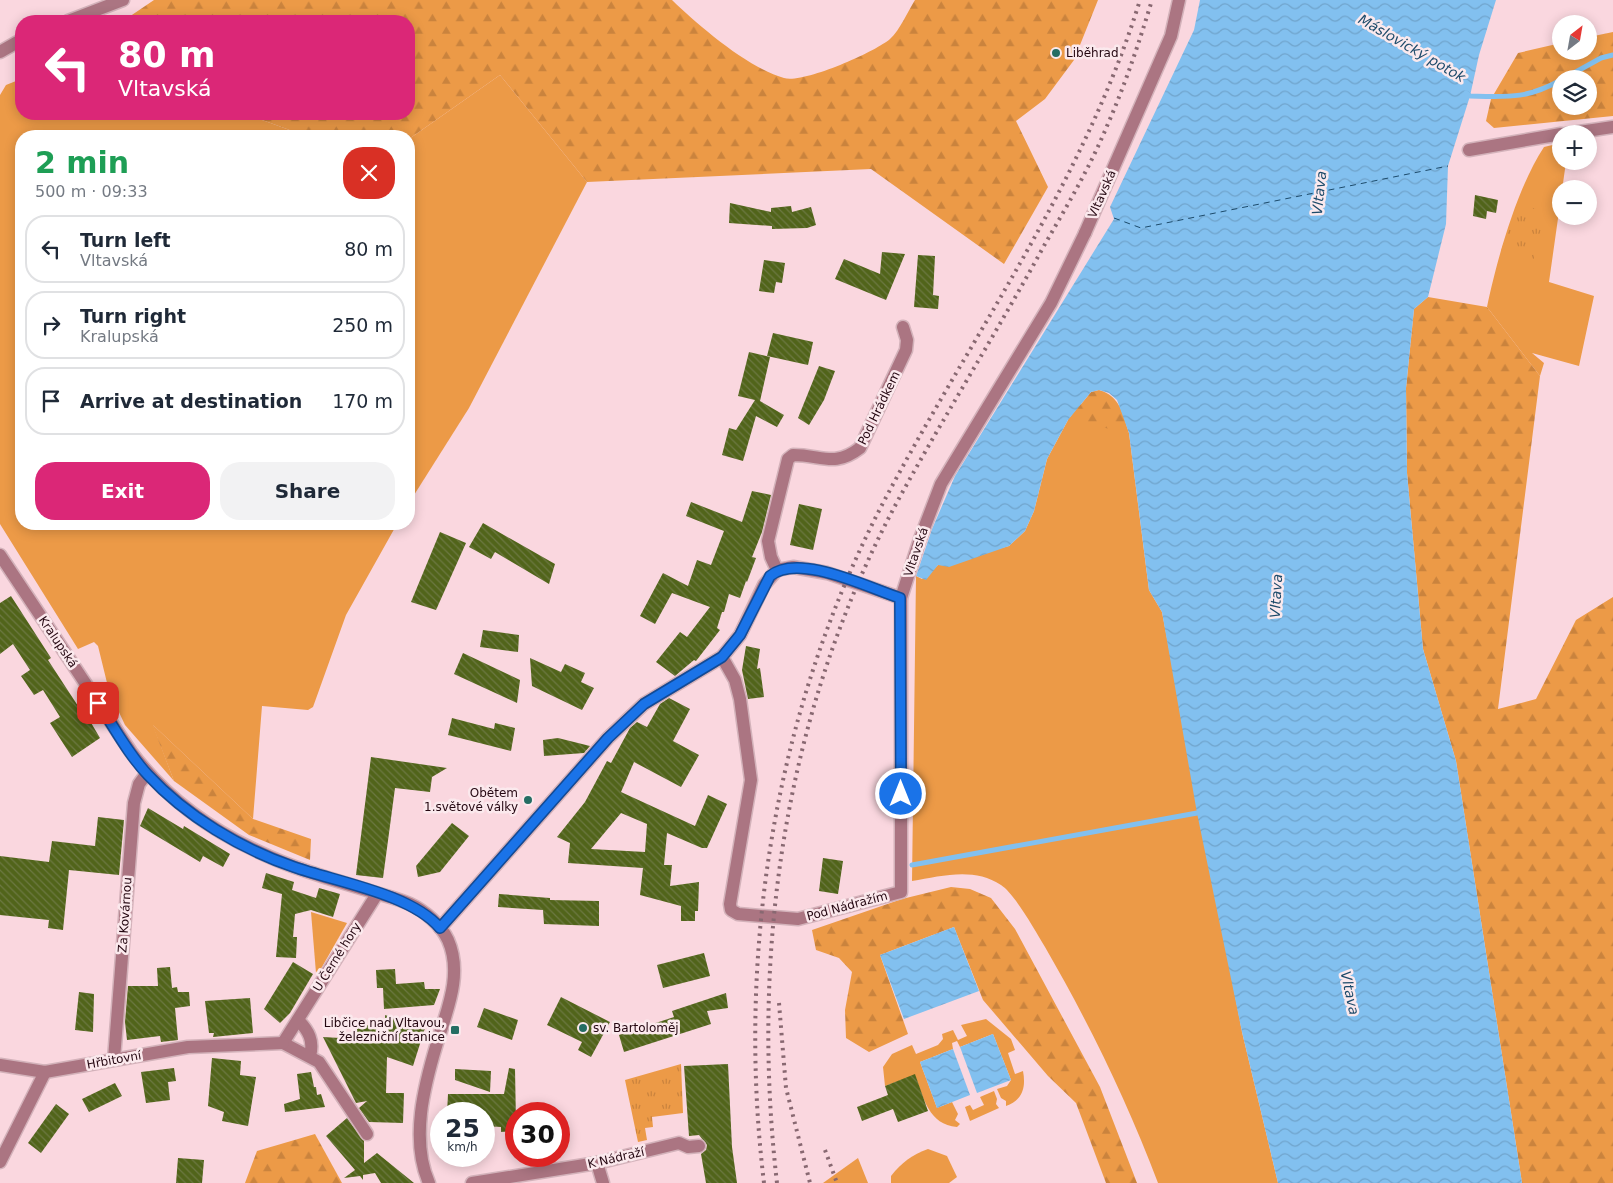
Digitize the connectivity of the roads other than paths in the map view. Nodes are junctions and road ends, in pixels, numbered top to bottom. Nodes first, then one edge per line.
1 (123, 0) edge
2 (1180, 0) edge
3 (84, 15) edge
4 (15, 43) edge
5 (0, 52) edge
6 (1613, 128) edge
7 (1597, 130) edge
8 (1552, 136) edge
9 (1469, 150) dead end
10 (903, 327) dead end
11 (0, 555) edge
12 (777, 570) junction
13 (900, 598) junction
14 (722, 657) junction
15 (147, 773) junction
16 (377, 894) junction
17 (440, 928) junction
18 (298, 1020) junction
19 (283, 1042) junction
20 (310, 1056) junction
21 (114, 1059) junction
22 (0, 1065) edge
23 (45, 1072) junction
24 (367, 1134) dead end
25 (700, 1146) dead end
26 (0, 1162) edge
27 (597, 1163) junction
28 (429, 1183) edge
29 (472, 1183) edge
30 (604, 1183) edge

1 - 3 street
2 - 13 street, Vltavská
4 - 5 street
6 - 7 street
8 - 9 street
10 - 12 street, Pod Hrádkem
11 - 15 street, Kralupská
12 - 13 street
12 - 14 street
13 - 14 street, Pod Nádražím
14 - 17 street
15 - 16 street, Kralupská
15 - 21 street, Za Kovárnou
16 - 17 street, Kralupská
16 - 18 street, U Černé hory
17 - 28 street
18 - 19 street, U Černé hory
18 - 20 street
19 - 20 street
19 - 21 street, Hřbitovní
20 - 24 street
21 - 23 street, Hřbitovní
22 - 23 street, Hřbitovní
23 - 26 street
25 - 27 street, K Nádraží
27 - 29 street, K Nádraží
27 - 30 street

